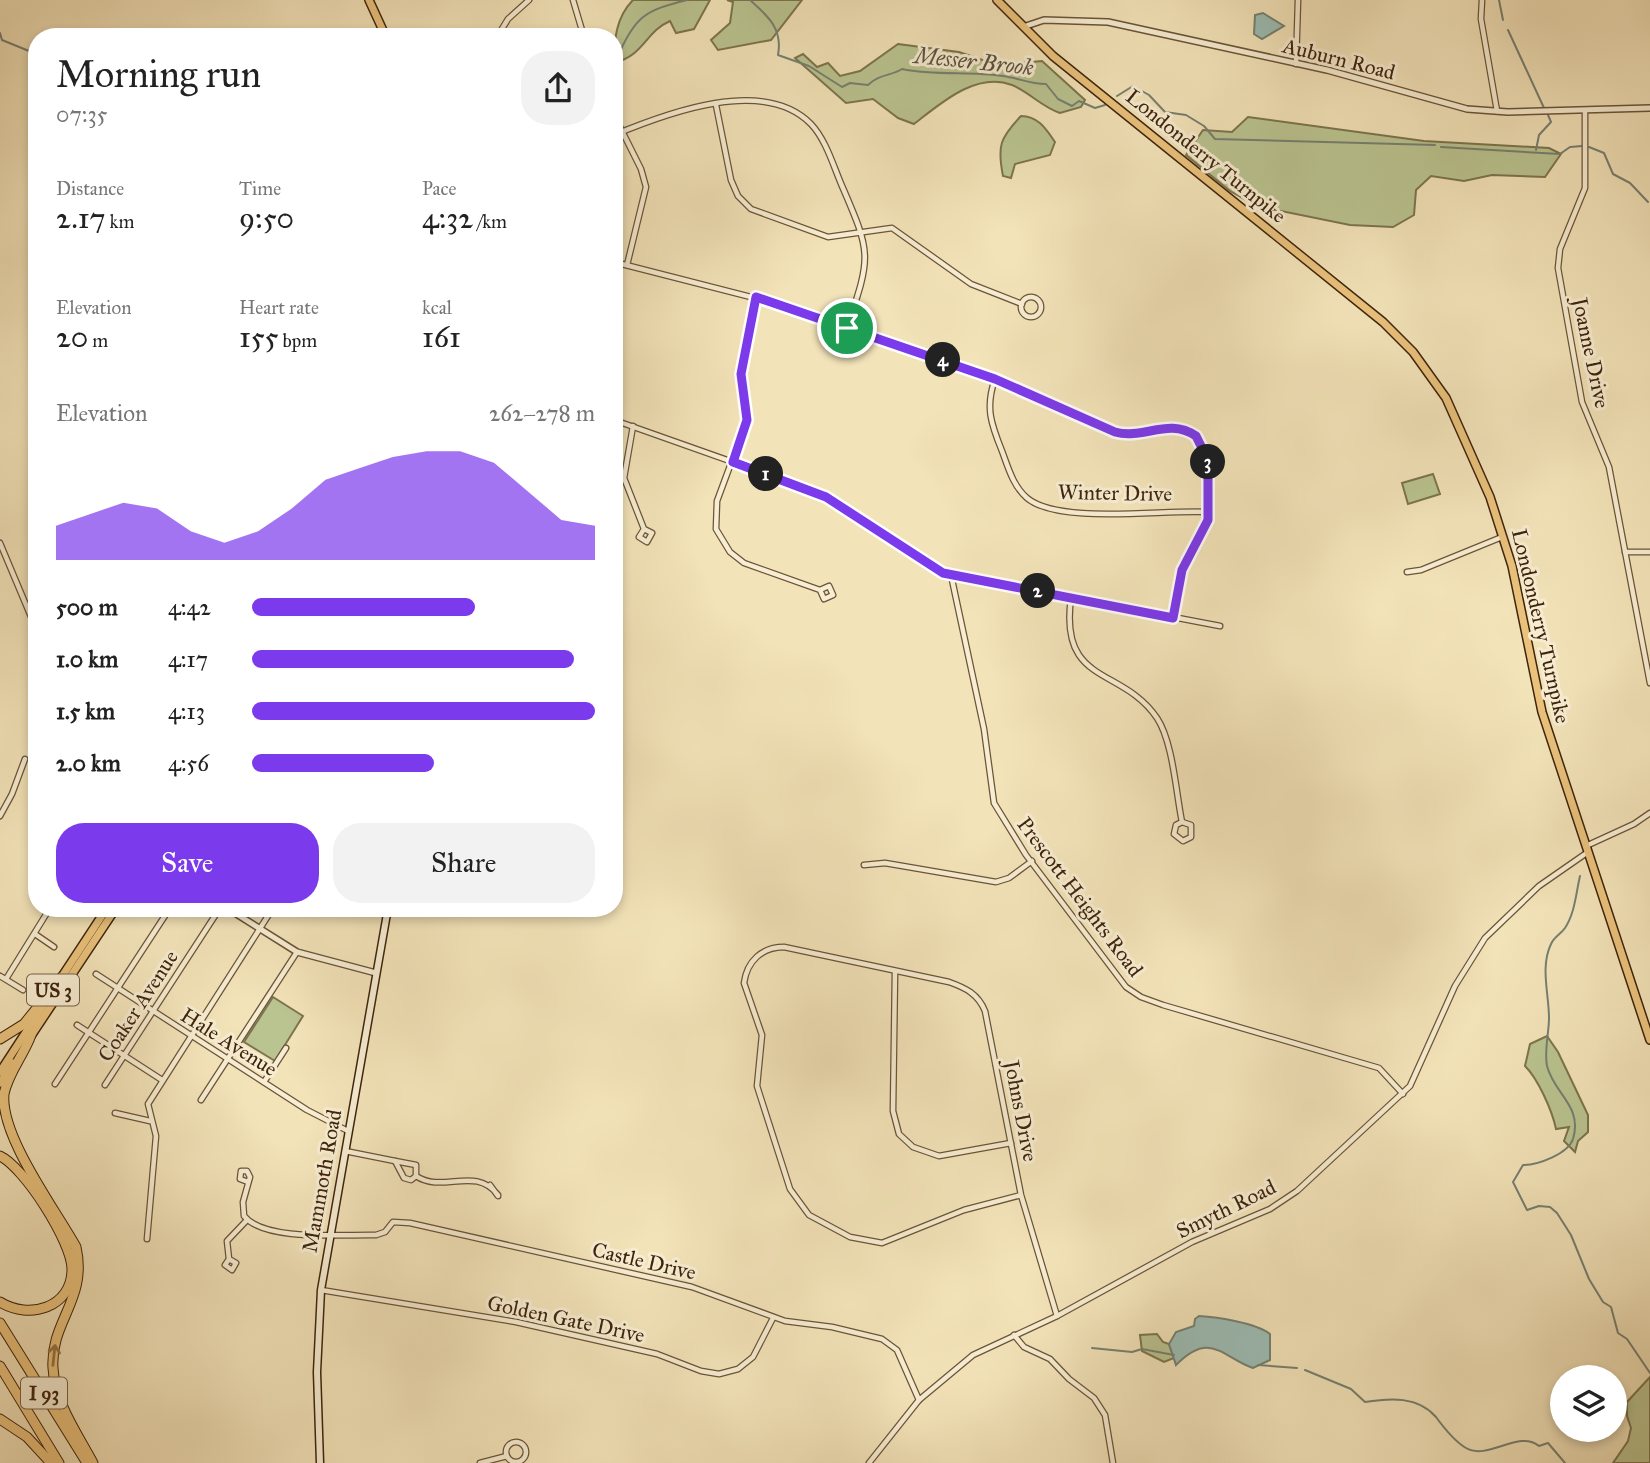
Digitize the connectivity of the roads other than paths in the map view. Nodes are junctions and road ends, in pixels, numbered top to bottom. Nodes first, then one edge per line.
1 (369, 0) edge
2 (529, 0) edge
3 (573, 0) edge
4 (997, 0) edge
5 (1298, 0) edge
6 (1482, 0) edge
7 (1023, 27) junction
8 (382, 28) edge
9 (503, 28) edge
10 (581, 28) edge
11 (1296, 64) junction
12 (716, 105) junction
13 (1650, 108) edge
14 (1497, 111) junction
15 (1585, 111) junction
16 (623, 132) edge
17 (623, 134) edge
18 (862, 232) junction
19 (623, 264) edge
20 (627, 265) junction
21 (756, 297) junction
22 (1021, 304) junction
23 (847, 328) junction
24 (995, 379) junction
25 (623, 423) edge
26 (633, 426) junction
27 (733, 462) junction
28 (1208, 512) junction
29 (644, 528) dead end
30 (1503, 537) junction
31 (0, 543) edge
32 (1, 550) edge
33 (1625, 552) junction
34 (1650, 552) edge
35 (1407, 572) dead end
36 (951, 575) junction
37 (820, 590) dead end
38 (1071, 598) junction
39 (28, 611) edge
40 (1173, 618) junction
41 (1220, 626) dead end
42 (1650, 683) edge
43 (25, 759) dead end
44 (1650, 813) edge
45 (0, 817) edge
46 (1182, 822) junction
47 (1587, 849) junction
48 (1031, 861) junction
49 (864, 865) dead end
50 (45, 917) edge
51 (101, 917) edge
52 (110, 917) edge
53 (164, 917) edge
54 (214, 917) edge
55 (242, 917) edge
56 (267, 917) edge
57 (386, 917) edge
58 (260, 929) junction
59 (35, 934) junction
60 (54, 947) dead end
61 (297, 952) junction
62 (895, 972) junction
63 (376, 973) junction
64 (96, 974) dead end
65 (0, 976) edge
66 (62, 977) junction
67 (6, 979) junction
68 (118, 988) junction
69 (23, 990) dead end
70 (154, 1013) junction
71 (77, 1025) dead end
72 (89, 1032) junction
73 (31, 1035) junction
74 (191, 1036) junction
75 (0, 1039) edge
76 (1650, 1040) edge
77 (286, 1048) dead end
78 (125, 1056) junction
79 (228, 1059) junction
80 (0, 1072) edge
81 (162, 1080) junction
82 (264, 1082) junction
83 (0, 1083) edge
84 (55, 1084) dead end
85 (105, 1085) dead end
86 (1403, 1094) junction
87 (201, 1100) dead end
88 (115, 1113) dead end
89 (150, 1121) junction
90 (348, 1131) junction
91 (1011, 1143) junction
92 (345, 1151) junction
93 (0, 1156) edge
94 (396, 1161) junction
95 (416, 1176) junction
96 (248, 1182) dead end
97 (490, 1185) dead end
98 (1021, 1195) junction
99 (247, 1220) junction
100 (330, 1234) junction
101 (147, 1238) dead end
102 (229, 1259) dead end
103 (321, 1290) junction
104 (0, 1302) edge
105 (1057, 1316) junction
106 (773, 1318) junction
107 (0, 1323) edge
108 (1014, 1335) junction
109 (0, 1367) edge
110 (919, 1400) junction
111 (0, 1419) edge
112 (507, 1456) junction
113 (51, 1463) edge
114 (59, 1463) edge
115 (87, 1463) edge
116 (93, 1463) edge
117 (320, 1463) edge
118 (480, 1463) edge
119 (869, 1463) edge
120 (1113, 1463) edge

1 - 8 main road
2 - 9 street
3 - 10 street
4 - 7 main road, Londonderry Turnpike
5 - 11 street
6 - 14 street
7 - 11 street, Auburn Road
7 - 30 main road, Londonderry Turnpike
11 - 14 street, Auburn Road
12 - 16 street
12 - 18 street
12 - 18 street
13 - 15 street, Auburn Road
14 - 15 street, Auburn Road
15 - 33 street, Joanne Drive
17 - 20 street
18 - 22 street
18 - 23 street
19 - 20 street
20 - 21 street
21 - 23 street
21 - 27 street
22 - 22 street
23 - 24 street
24 - 28 street
24 - 28 street, Winter Drive
25 - 26 street
26 - 27 street
26 - 29 street
27 - 36 street
27 - 37 street
28 - 40 street
30 - 35 street
30 - 47 main road, Londonderry Turnpike
31 - 32 street
32 - 39 street
33 - 34 street
33 - 42 street, Joanne Drive
36 - 38 street
36 - 48 street, Prescott Heights Road
38 - 40 street
38 - 46 street
40 - 41 street
43 - 45 street
44 - 47 street
46 - 46 street
47 - 76 main road, Londonderry Turnpike
47 - 86 street, Smyth Road
48 - 49 street
48 - 86 street, Prescott Heights Road
50 - 59 street
51 - 66 main road, US 3
52 - 73 main road, US 3
53 - 68 street
54 - 70 street, Coaker Avenue
55 - 58 street
56 - 58 street
57 - 63 main road, Mammoth Road
58 - 61 street
58 - 74 street
59 - 60 street
59 - 67 street
61 - 63 street
61 - 79 street
62 - 91 street, Johns Drive
62 - 91 street
62 - 98 street, Johns Drive
63 - 90 main road, Mammoth Road
64 - 68 street, Hale Avenue
65 - 67 street
66 - 75 highway
66 - 80 main road, US 3
67 - 69 street
68 - 70 street, Hale Avenue
68 - 72 street
70 - 74 street, Hale Avenue
70 - 78 street, Coaker Avenue
71 - 72 street
72 - 78 street
72 - 84 street
73 - 83 main road, US 3
116 -> 73 highway
74 - 79 street, Hale Avenue
74 - 81 street
77 - 82 street
78 - 81 street
78 - 85 street, Coaker Avenue
79 - 82 street, Hale Avenue
79 - 87 street
81 - 89 street
82 - 90 street, Hale Avenue
86 - 105 street, Smyth Road
88 - 89 street
89 - 101 street
90 - 92 main road, Mammoth Road
91 - 98 street, Johns Drive
92 - 94 street
92 - 100 main road, Mammoth Road
93 - 104 highway
94 - 95 street
94 - 95 street
95 - 97 street
96 - 99 street
98 - 105 street, Johns Drive
99 - 100 street, Castle Drive
99 - 102 street
100 - 103 main road, Mammoth Road
100 - 106 street, Castle Drive
103 - 106 street, Golden Gate Drive
103 - 117 main road, Mammoth Road
105 - 108 street, Smyth Road
106 - 110 street, Castle Drive
107 - 115 highway, I 93
108 - 110 street, Smyth Road
108 - 120 street
109 - 114 highway, I 93
110 - 119 street, Smyth Road
111 - 113 highway
112 - 112 street
112 - 118 street

